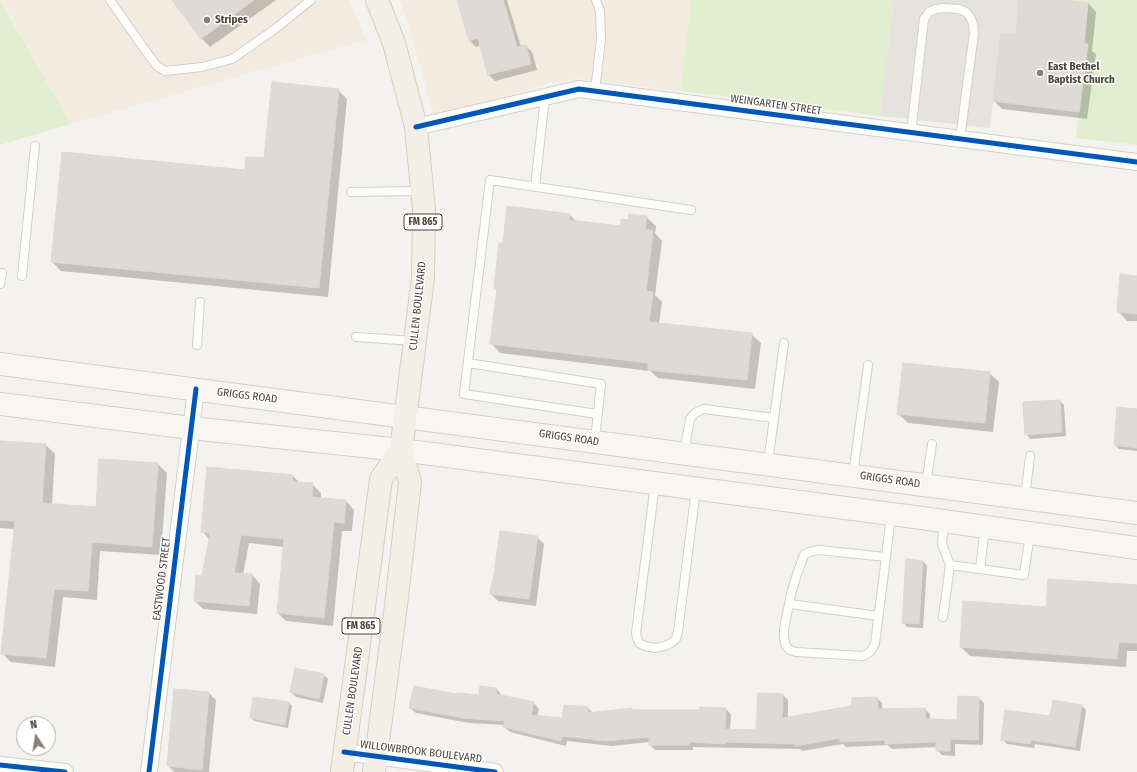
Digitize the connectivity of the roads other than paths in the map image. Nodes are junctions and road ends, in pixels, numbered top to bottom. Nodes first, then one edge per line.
1 (110, 0) edge
2 (311, 0) edge
3 (377, 0) edge
4 (596, 0) edge
5 (595, 91) junction
6 (546, 97) junction
7 (416, 127) junction
8 (910, 133) junction
9 (960, 139) junction
10 (35, 146) dead end
11 (1137, 162) edge
12 (535, 187) junction
13 (421, 191) junction
14 (351, 192) dead end
15 (691, 210) dead end
16 (2, 273) dead end
17 (22, 276) dead end
18 (0, 284) edge
19 (200, 302) dead end
20 (356, 337) dead end
21 (414, 341) junction
22 (784, 343) dead end
23 (197, 345) dead end
24 (468, 363) junction
25 (0, 364) edge
26 (868, 365) dead end
27 (196, 389) junction
28 (0, 404) edge
29 (598, 414) junction
30 (405, 416) junction
31 (774, 418) junction
32 (191, 428) junction
33 (595, 441) junction
34 (932, 444) dead end
35 (401, 450) junction
36 (684, 453) junction
37 (1030, 456) dead end
38 (768, 464) junction
39 (853, 475) junction
40 (655, 483) junction
41 (926, 485) junction
42 (688, 487) junction
43 (1025, 498) junction
44 (1137, 513) edge
45 (891, 514) junction
46 (922, 518) junction
47 (944, 521) junction
48 (985, 527) junction
49 (1030, 533) junction
50 (1137, 548) edge
51 (886, 557) junction
52 (950, 565) junction
53 (980, 569) junction
54 (790, 604) junction
55 (878, 616) junction
56 (942, 617) dead end
57 (343, 762) edge
58 (375, 764) edge
59 (0, 765) edge
60 (65, 772) edge
61 (149, 772) edge
62 (495, 772) edge

1 - 2 lane
3 - 7 main road, CULLEN BOULEVARD / FM 865
4 - 5 lane
5 - 6 street, WEINGARTEN STREET
5 - 8 street, WEINGARTEN STREET
6 - 7 street, WEINGARTEN STREET
6 - 12 lane
7 - 13 main road, CULLEN BOULEVARD / FM 865
8 - 9 street, WEINGARTEN STREET
8 - 9 lane
9 - 11 street, WEINGARTEN STREET
10 - 17 lane
12 - 15 lane
12 - 24 lane
13 - 14 lane
13 - 21 main road, CULLEN BOULEVARD / FM 865
16 - 18 lane
19 - 23 lane
20 - 21 lane
21 - 30 main road, CULLEN BOULEVARD / FM 865
22 - 31 lane
24 - 29 lane
24 - 29 lane
25 - 27 main road, GRIGGS ROAD
26 - 39 lane
27 - 30 main road, GRIGGS ROAD
27 - 32 street, EASTWOOD STREET
28 - 32 main road
29 - 33 lane
30 - 33 main road, GRIGGS ROAD
30 - 35 main road, CULLEN BOULEVARD / FM 865
31 - 36 lane
31 - 38 lane
32 - 35 main road
32 - 61 street, EASTWOOD STREET
33 - 36 main road, GRIGGS ROAD
34 - 41 lane
35 - 40 main road
35 - 57 main road, CULLEN BOULEVARD / FM 865
35 - 58 main road, CULLEN BOULEVARD / FM 865
36 - 38 main road, GRIGGS ROAD
36 - 42 main road
37 - 43 lane
38 - 39 main road, GRIGGS ROAD
39 - 41 main road, GRIGGS ROAD
40 - 42 main road
40 - 42 lane
41 - 43 main road, GRIGGS ROAD
41 - 46 main road
42 - 45 main road
43 - 44 main road, GRIGGS ROAD
45 - 46 main road
45 - 51 lane
46 - 47 main road
47 - 48 main road
47 - 52 lane
48 - 49 main road
48 - 53 lane
49 - 50 main road
49 - 53 lane
51 - 54 lane
51 - 55 lane
52 - 53 lane
52 - 56 lane
54 - 55 lane
54 - 55 lane
57 - 58 street, WILLOWBROOK BOULEVARD
58 - 62 street, WILLOWBROOK BOULEVARD
59 - 60 street

